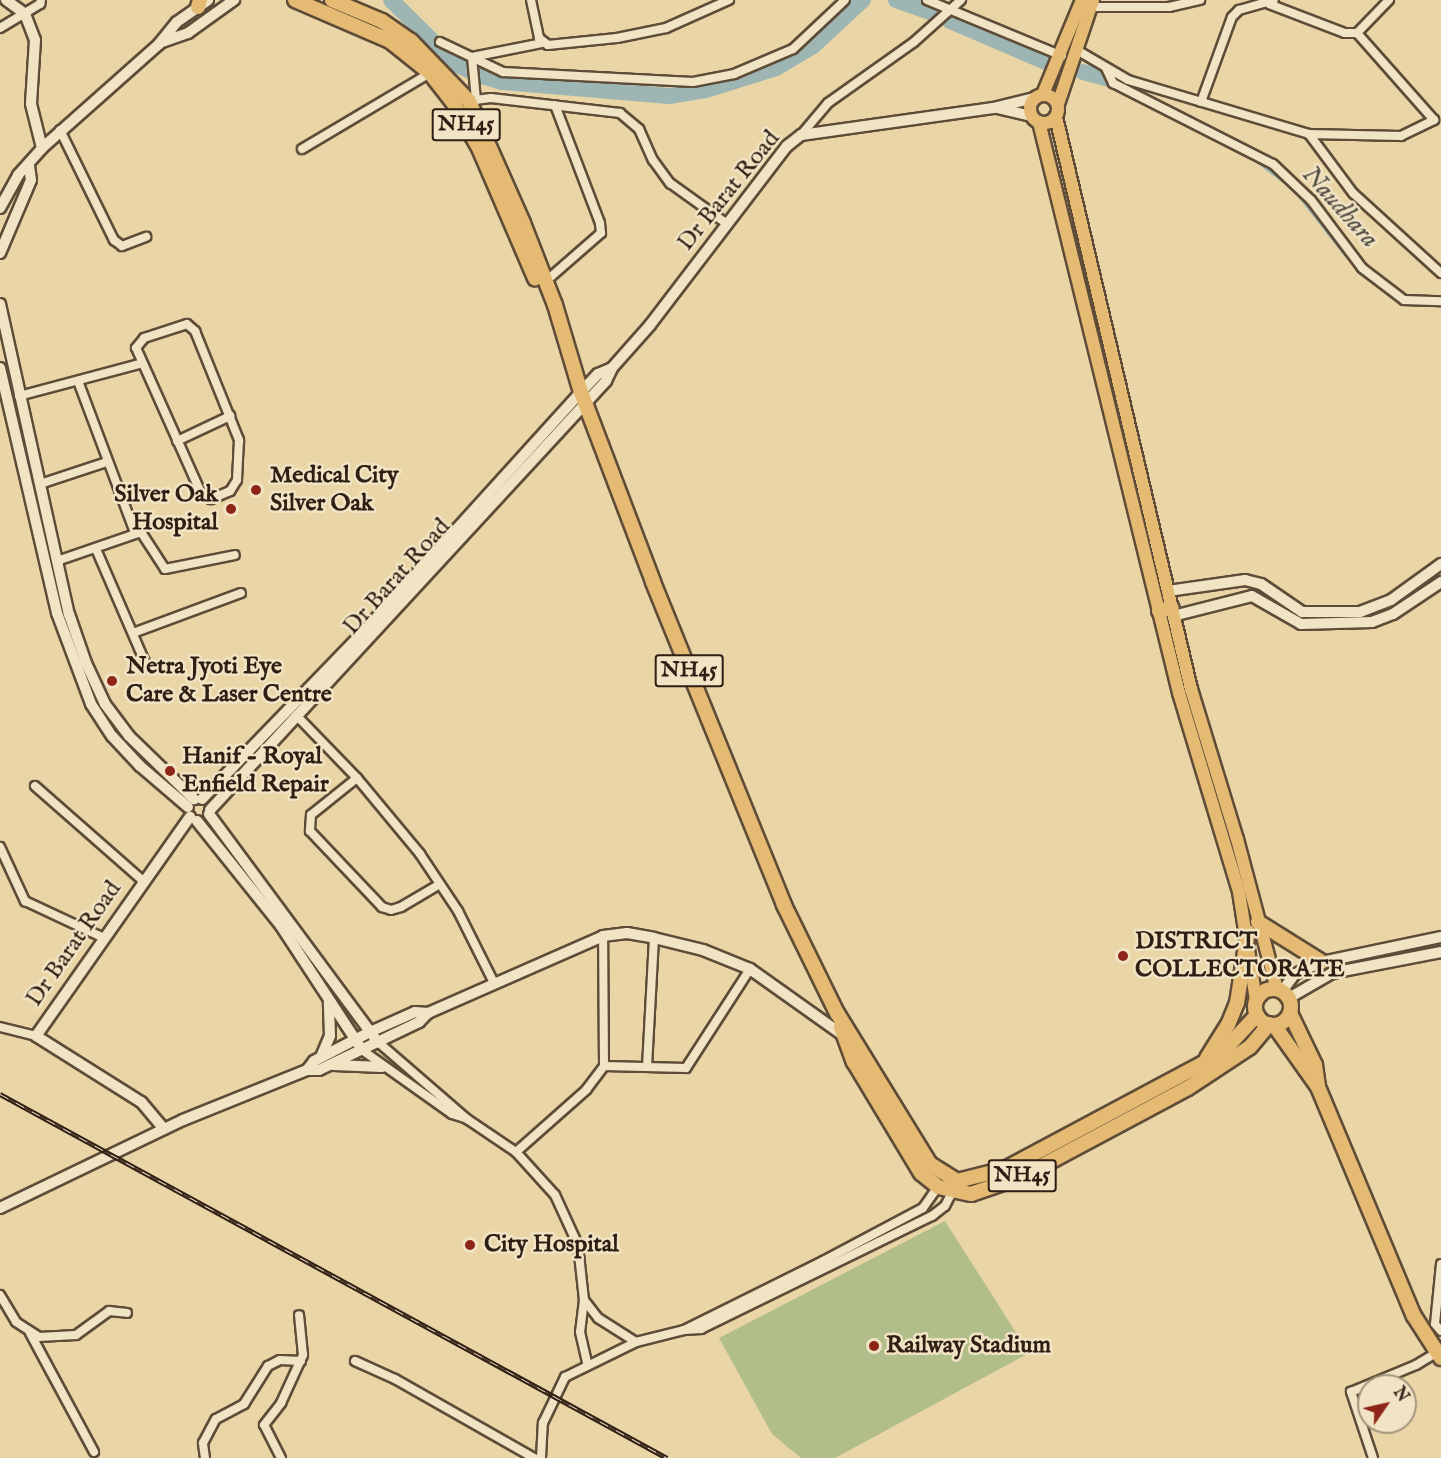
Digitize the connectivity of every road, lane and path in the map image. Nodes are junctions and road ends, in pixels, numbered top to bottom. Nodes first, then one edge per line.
1 (6, 0) edge
2 (41, 0) edge
3 (234, 0) edge
4 (295, 0) edge
5 (332, 0) edge
6 (531, 0) edge
7 (729, 0) edge
8 (845, 0) edge
9 (927, 0) edge
10 (961, 0) edge
11 (1200, 0) edge
12 (1389, 0) edge
13 (202, 2) edge
14 (1271, 2) edge
15 (1087, 3) edge
16 (951, 9) junction
17 (25, 14) junction
18 (0, 28) edge
19 (1357, 33) junction
20 (440, 42) dead end
21 (542, 43) junction
22 (159, 44) junction
23 (1075, 49) junction
24 (1062, 56) junction
25 (472, 57) junction
26 (1105, 67) junction
27 (430, 73) junction
28 (1039, 96) junction
29 (472, 101) junction
30 (1202, 102) junction
31 (454, 104) junction
32 (1058, 104) junction
33 (555, 105) junction
34 (993, 108) junction
35 (1056, 117) junction
36 (1035, 119) junction
37 (1438, 123) edge
38 (60, 130) junction
39 (1309, 134) junction
40 (801, 135) junction
41 (42, 148) junction
42 (302, 150) dead end
43 (29, 165) junction
44 (0, 208) edge
45 (727, 224) junction
46 (146, 237) dead end
47 (0, 253) edge
48 (1441, 273) edge
49 (546, 281) junction
50 (1441, 301) edge
51 (0, 304) edge
52 (558, 322) junction
53 (140, 364) junction
54 (0, 368) edge
55 (78, 381) junction
56 (19, 396) junction
57 (583, 397) junction
58 (230, 416) junction
59 (177, 441) junction
60 (106, 462) junction
61 (39, 484) junction
62 (135, 533) junction
63 (96, 549) junction
64 (235, 555) dead end
65 (57, 561) junction
66 (1441, 564) edge
67 (1441, 582) edge
68 (1167, 591) junction
69 (241, 593) dead end
70 (1168, 612) junction
71 (133, 633) junction
72 (147, 667) dead end
73 (296, 715) junction
74 (357, 778) junction
75 (34, 786) dead end
76 (194, 809) junction
77 (209, 812) junction
78 (0, 847) edge
79 (143, 881) junction
80 (440, 884) junction
81 (1253, 927) junction
82 (603, 936) junction
83 (1441, 937) edge
84 (104, 938) junction
85 (654, 938) junction
86 (1441, 952) edge
87 (1322, 962) junction
88 (750, 969) junction
89 (495, 983) junction
90 (1282, 993) junction
91 (329, 1000) junction
92 (1256, 1000) junction
93 (428, 1013) junction
94 (1290, 1013) junction
95 (1257, 1015) junction
96 (1272, 1024) junction
97 (0, 1027) edge
98 (370, 1032) junction
99 (36, 1036) junction
100 (849, 1038) junction
101 (355, 1039) junction
102 (378, 1042) junction
103 (362, 1050) junction
104 (325, 1061) junction
105 (1202, 1064) junction
106 (604, 1066) junction
107 (382, 1067) junction
108 (647, 1067) junction
109 (1318, 1087) junction
110 (467, 1119) junction
111 (164, 1129) junction
112 (516, 1152) junction
113 (941, 1181) junction
114 (955, 1186) junction
115 (0, 1208) edge
116 (1441, 1264) edge
117 (0, 1295) edge
118 (584, 1300) junction
119 (127, 1313) dead end
120 (299, 1315) dead end
121 (684, 1329) junction
122 (1441, 1331) edge
123 (30, 1333) junction
124 (636, 1341) junction
125 (1438, 1355) edge
126 (301, 1361) junction
127 (355, 1361) dead end
128 (587, 1363) junction
129 (94, 1452) dead end
130 (205, 1458) edge
131 (281, 1458) edge
132 (534, 1458) edge
133 (541, 1458) edge
134 (1373, 1458) edge

1 - 17 street
2 - 17 street
3 - 22 street
4 - 27 highway, NH45
5 - 29 highway, NH45
6 - 21 street
7 - 21 street
8 - 25 street
9 - 16 street
10 - 16 street
11 - 15 street
12 - 19 street
13 - 22 street
14 - 19 street
14 - 30 street
15 - 23 main road
15 - 24 main road
16 - 24 street
16 - 40 street
17 - 18 street
17 - 41 street
19 - 37 street
20 - 25 street
21 - 25 street
22 - 38 street
23 - 26 street
23 - 32 main road
24 - 28 main road
25 - 29 street
26 - 30 street
26 - 50 street
27 - 31 highway, NH45
27 - 42 street
28 - 32 main road
28 - 34 street, Dr Barat Road
28 - 36 main road
29 - 31 street
29 - 33 street
29 - 49 highway, NH45
30 - 39 street
31 - 52 highway, NH45
32 - 35 main road
33 - 45 street
33 - 49 street
34 - 36 street, Dr Barat Road
34 - 40 street, Dr Barat Road
35 - 36 main road
35 - 68 main road
36 - 70 main road
37 - 39 street
38 - 41 street
38 - 46 street
39 - 48 street
40 - 45 street, Dr Barat Road
41 - 43 street
43 - 44 street
43 - 47 street
45 - 57 street, Dr Barat Road
49 - 52 highway, NH45
51 - 56 street
52 - 57 highway, NH45
53 - 55 street
53 - 58 street
53 - 59 street
54 - 76 street
55 - 56 street
55 - 60 street
56 - 61 street
57 - 73 street, Dr Barat Road
57 - 76 street, Dr Barat Road
57 - 100 highway, NH45
58 - 59 street
58 - 59 street
60 - 61 street
60 - 62 street
61 - 65 street
62 - 63 street
62 - 64 street
63 - 65 street
63 - 71 street
65 - 76 street
66 - 68 street
67 - 70 street
68 - 70 main road
69 - 71 street
70 - 81 main road
71 - 72 street
73 - 74 street
73 - 77 street, Dr Barat Road
74 - 80 street
74 - 80 street
75 - 79 street
76 - 77 street
76 - 77 street, Dr Barat Road
76 - 79 street, Dr Barat Road
76 - 91 street
77 - 98 street
78 - 84 street
79 - 84 street, Dr Barat Road
80 - 89 street
81 - 87 highway
81 - 90 main road
81 - 92 main road
81 - 105 highway
82 - 85 street
82 - 89 street
82 - 106 street
83 - 87 street
84 - 99 street, Dr Barat Road
85 - 88 street
85 - 108 street
86 - 90 street
87 - 90 street
88 - 100 street
88 - 108 street
89 - 93 street
90 - 92 highway
90 - 94 highway
91 - 101 street
91 - 104 street
92 - 95 highway
93 - 98 street
93 - 102 street
94 - 96 highway, NH45
94 - 109 highway
95 - 96 highway
95 - 105 highway, NH45
96 - 109 highway
96 - 114 highway, NH45
97 - 99 street, Dr Barat Road
98 - 101 street
98 - 102 street
99 - 111 street, Dr Barat Road
100 - 113 highway, NH45
101 - 103 street
101 - 104 street
102 - 103 street
102 - 110 street
103 - 104 street
103 - 107 street
104 - 107 street
104 - 111 street
105 - 114 highway, NH45
106 - 108 street
106 - 112 street
107 - 110 street
109 - 125 highway
110 - 112 street
111 - 115 street
112 - 118 street
113 - 114 highway, NH45
113 - 121 street
114 - 121 street
116 - 122 street
117 - 123 street
118 - 124 street
118 - 128 street
119 - 123 street
120 - 126 street
121 - 124 street
123 - 129 street
124 - 128 street
125 - 134 street
126 - 130 street
126 - 131 street
127 - 132 street
128 - 133 street

